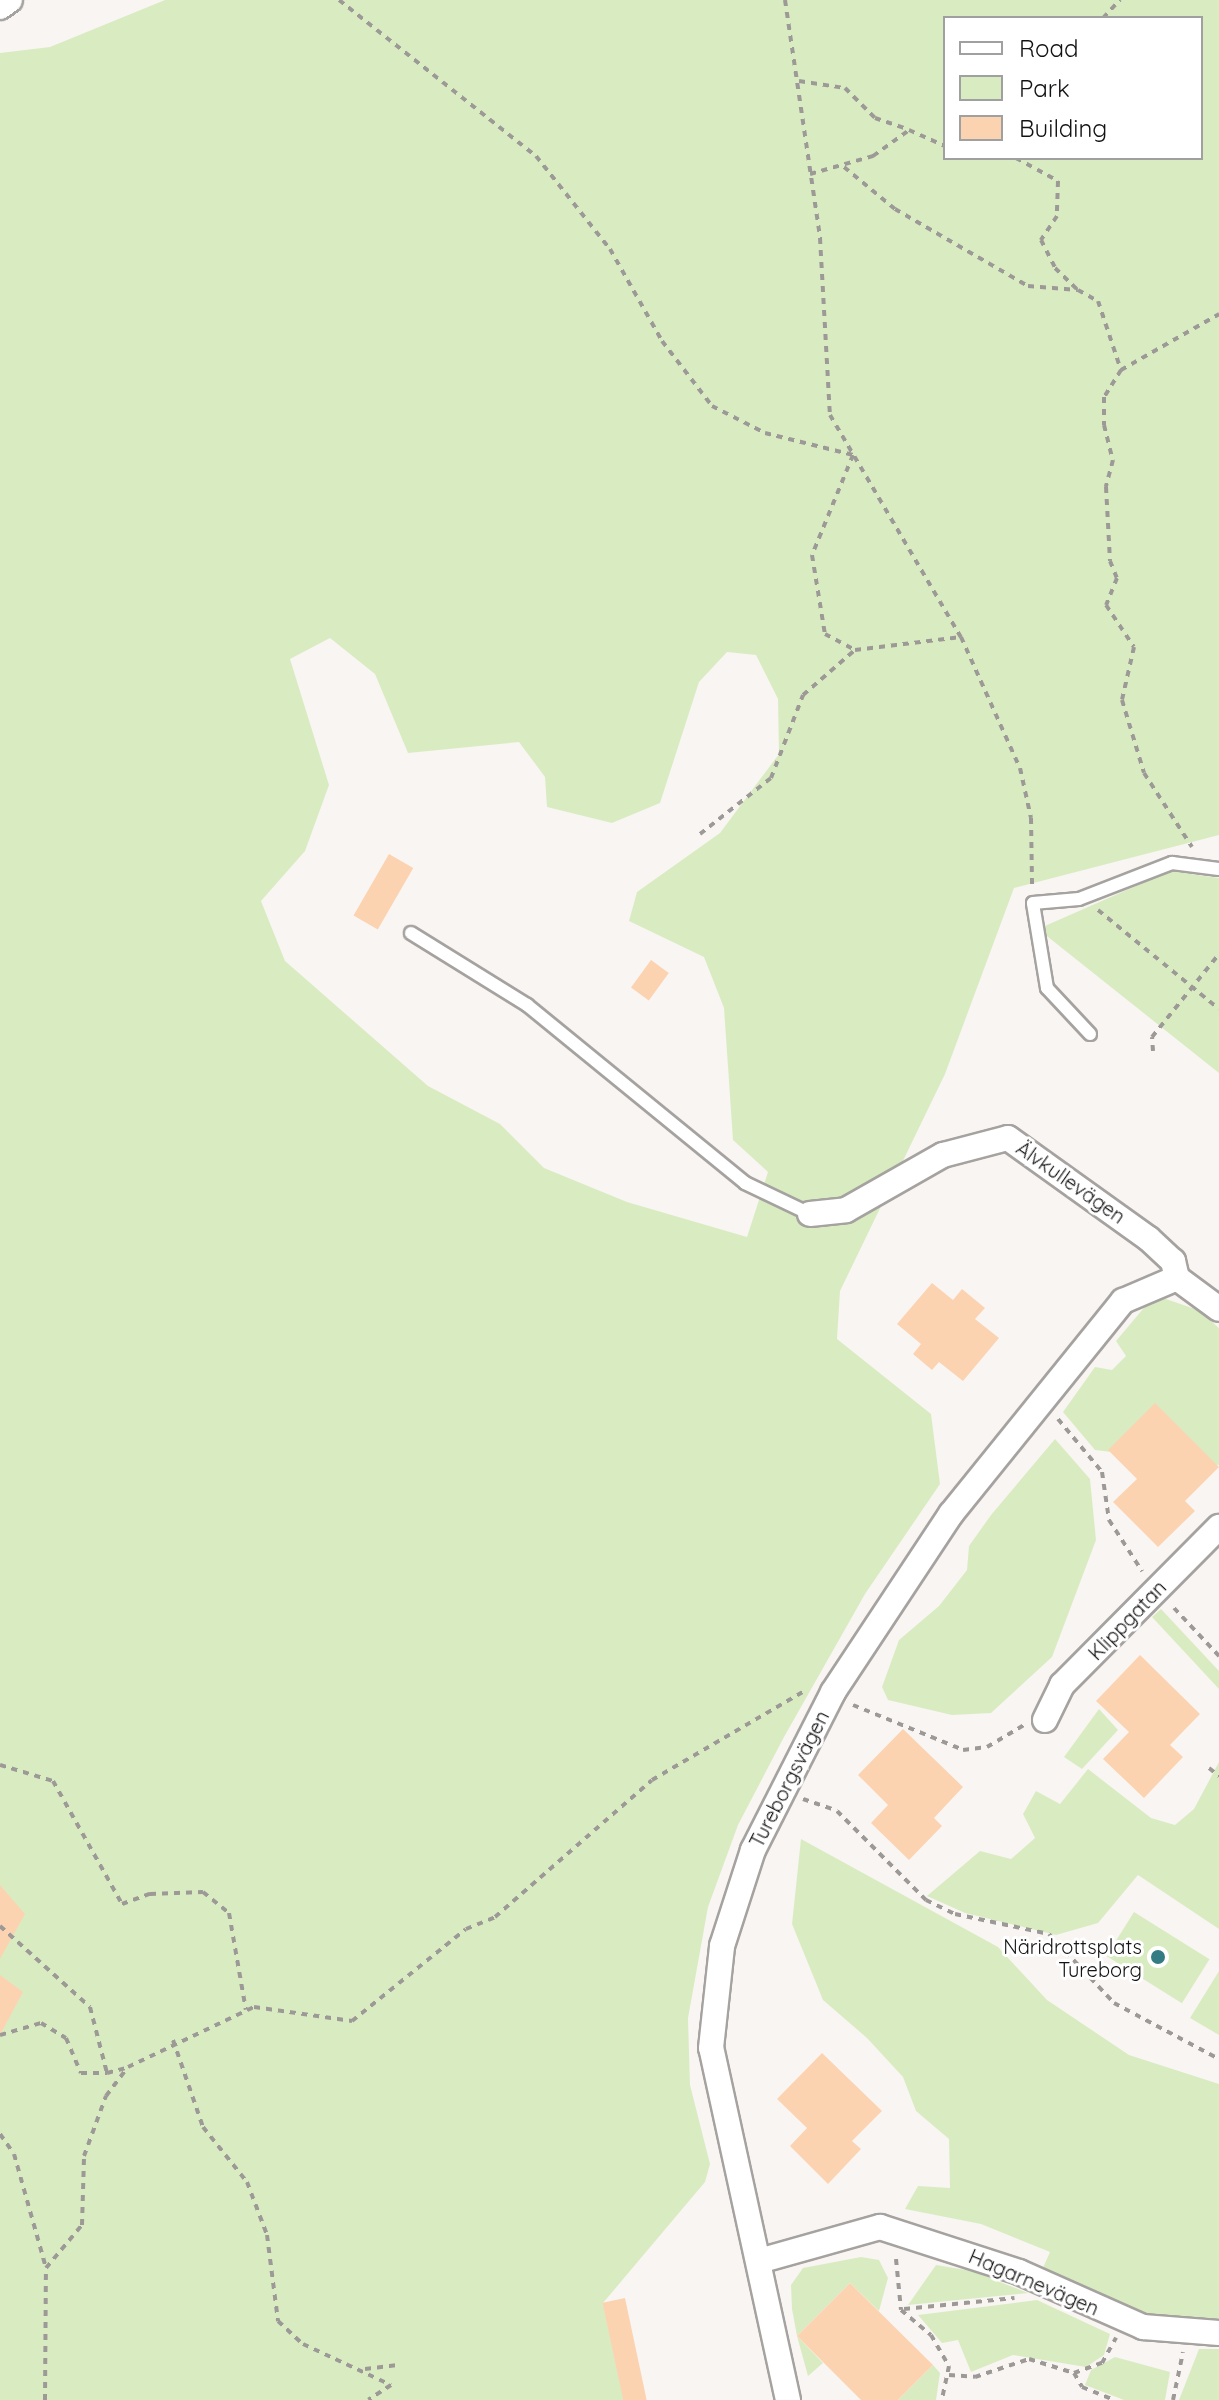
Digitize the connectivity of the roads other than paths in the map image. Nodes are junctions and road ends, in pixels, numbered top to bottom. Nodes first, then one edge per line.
1 (10, 0) edge
2 (0, 7) edge
3 (1219, 869) edge
4 (411, 933) dead end
5 (1090, 1034) dead end
6 (810, 1214) joint
7 (1177, 1278) junction
8 (1219, 1309) edge
9 (1219, 1527) edge
10 (1038, 1720) road end
11 (759, 2261) junction
12 (1219, 2333) edge
13 (788, 2400) edge

1 - 2 street
3 - 5 lane
4 - 6 lane
6 - 7 street, Älvkullevägen
7 - 8 street
7 - 11 street, Tureborgsvägen
9 - 10 street, Klippgatan
11 - 12 street, Hagarnevägen
11 - 13 street, Tureborgsvägen

